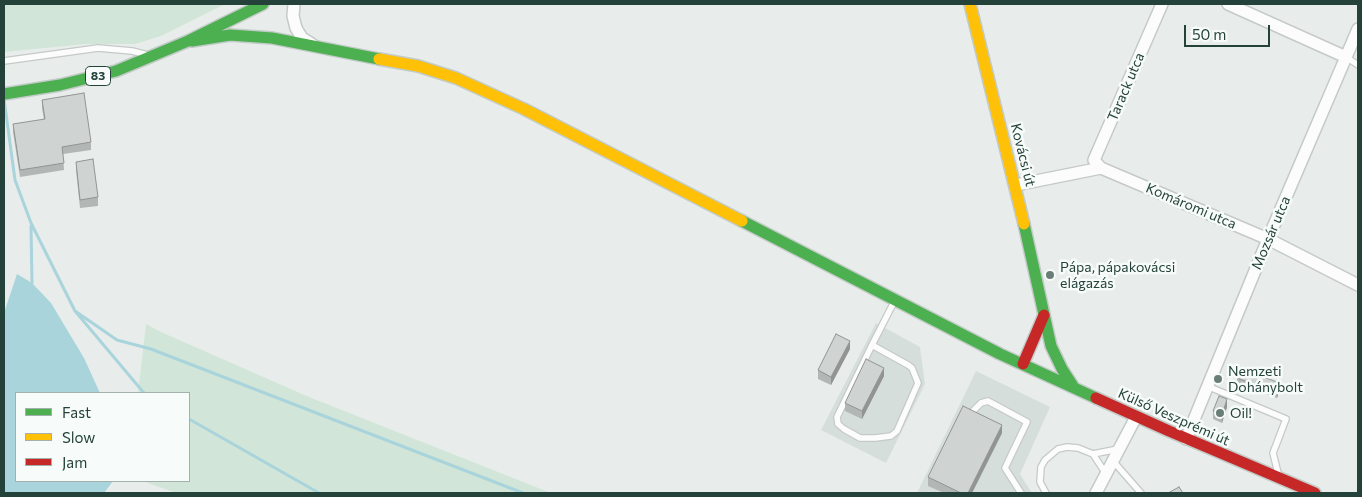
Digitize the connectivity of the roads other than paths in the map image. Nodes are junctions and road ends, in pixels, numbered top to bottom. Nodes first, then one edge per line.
1 (263, 4) edge
2 (294, 4) edge
3 (970, 4) edge
4 (1162, 4) edge
5 (1228, 4) edge
6 (1358, 29) edge
7 (188, 41) junction
8 (316, 47) junction
9 (154, 56) junction
10 (1346, 57) junction
11 (6, 61) edge
12 (1358, 65) edge
13 (8, 94) edge
14 (1101, 168) junction
15 (1016, 185) junction
16 (1268, 239) junction
17 (1358, 285) edge
18 (896, 300) junction
19 (1044, 315) junction
20 (872, 345) junction
21 (1051, 346) junction
22 (1028, 366) junction
23 (1207, 386) junction
24 (1075, 388) junction
25 (971, 413) edge
26 (1136, 417) junction
27 (1186, 439) junction
28 (1119, 449) junction
29 (1093, 454) junction
30 (1113, 461) junction
31 (1106, 474) junction
32 (1279, 478) junction
33 (1021, 493) edge
34 (1046, 493) edge
35 (1096, 493) edge
36 (1141, 493) edge
37 (1315, 493) edge

1 - 7 street, 83
2 - 8 street
3 - 15 street, Kovácsi út
4 - 14 street, Tarack utca
5 - 10 street
6 - 10 street, Mozsár utca
7 - 8 street, Külső Veszprémi út
7 - 9 street, 83
8 - 18 street, Külső Veszprémi út
9 - 11 lane
9 - 13 street, 83
10 - 12 lane
10 - 16 street, Mozsár utca
14 - 15 street
14 - 16 street, Komáromi utca
15 - 19 street, Kovácsi út
16 - 17 street, Komáromi utca
16 - 23 street, Mozsár utca
18 - 20 lane
18 - 22 street, Külső Veszprémi út
19 - 21 street, Kovácsi út
19 - 22 street
20 - 20 lane
21 - 22 street
21 - 24 street, Kovácsi út
22 - 24 street, Külső Veszprémi út
23 - 27 street, Mozsár utca
23 - 32 lane
24 - 26 street, Külső Veszprémi út
25 - 33 lane
26 - 27 street, Külső Veszprémi út
26 - 28 street
27 - 32 street, Külső Veszprémi út
28 - 29 lane
28 - 30 street
29 - 31 lane
29 - 34 lane
30 - 31 street
30 - 36 lane
31 - 35 street
32 - 37 street, Külső Veszprémi út

